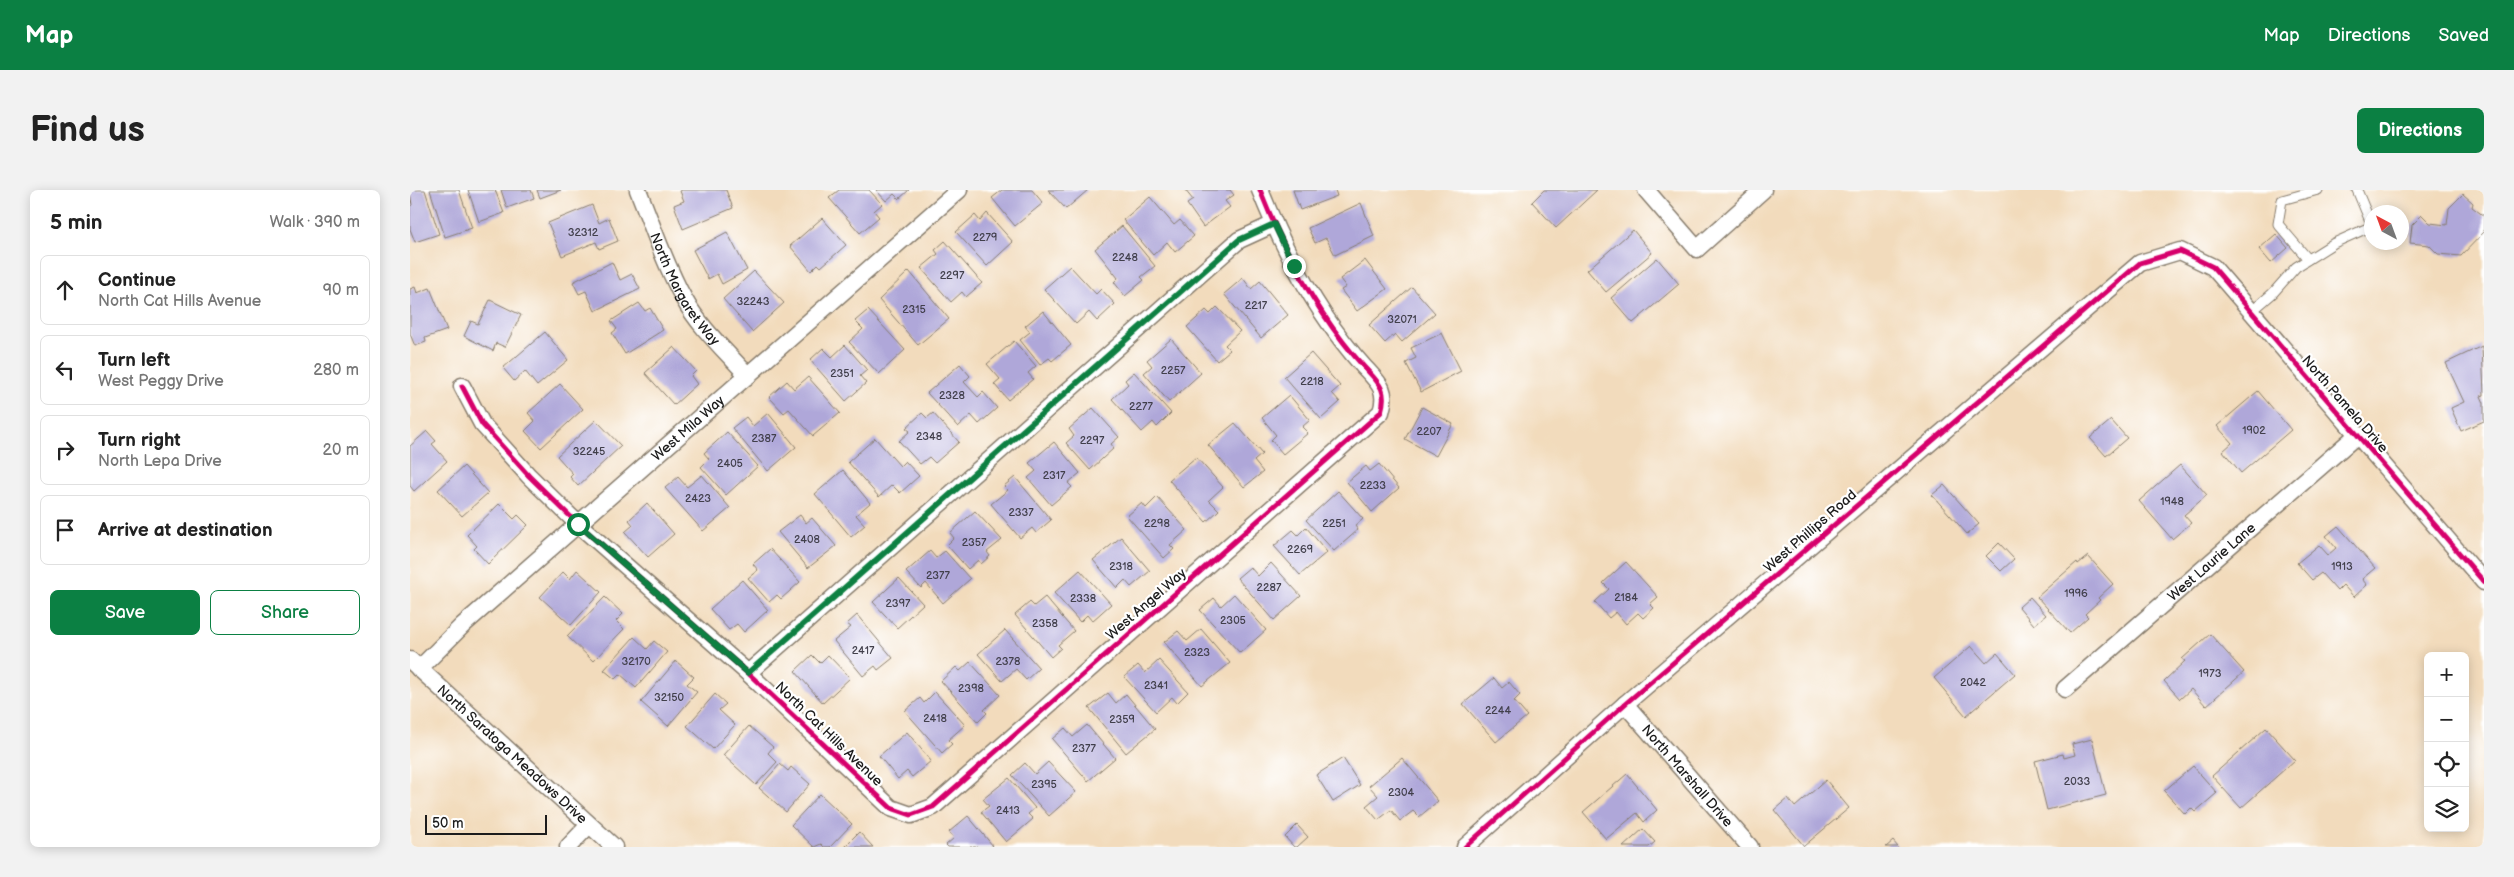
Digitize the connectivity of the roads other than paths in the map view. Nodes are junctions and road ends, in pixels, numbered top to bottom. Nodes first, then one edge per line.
1 (638, 190) edge
2 (959, 190) edge
3 (1260, 190) edge
4 (1646, 190) edge
5 (1762, 190) edge
6 (2318, 190) edge
7 (2357, 190) edge
8 (1274, 224) junction
9 (2180, 251) joint
10 (2308, 259) junction
11 (2251, 312) junction
12 (748, 376) junction
13 (462, 386) dead end
14 (2357, 435) junction
15 (578, 524) junction
16 (2484, 582) edge
17 (415, 664) edge
18 (748, 673) junction
19 (2065, 689) dead end
20 (1625, 704) junction
21 (912, 815) joint
22 (589, 824) junction
23 (568, 847) edge
24 (614, 847) edge
25 (1465, 847) edge
26 (1750, 847) edge

1 - 12 street, North Margaret Way
2 - 12 street, West Mila Way
3 - 8 street
4 - 5 street
6 - 10 lane
7 - 10 lane
8 - 18 street
8 - 21 street, West Angel Way
9 - 11 street, North Pamela Drive
9 - 20 street, West Phillips Road
10 - 11 lane
11 - 14 street, North Pamela Drive
12 - 15 street, West Mila Way
13 - 15 street, North Cat Hills Avenue
14 - 16 street, North Pamela Drive
14 - 19 street, West Laurie Lane
15 - 17 street, West Mila Way
15 - 18 street, North Cat Hills Avenue
17 - 22 street, North Saratoga Meadows Drive
18 - 21 street, North Cat Hills Avenue
20 - 25 street, West Phillips Road
20 - 26 street, North Marshall Drive
22 - 23 street
22 - 24 street, North Saratoga Meadows Drive

